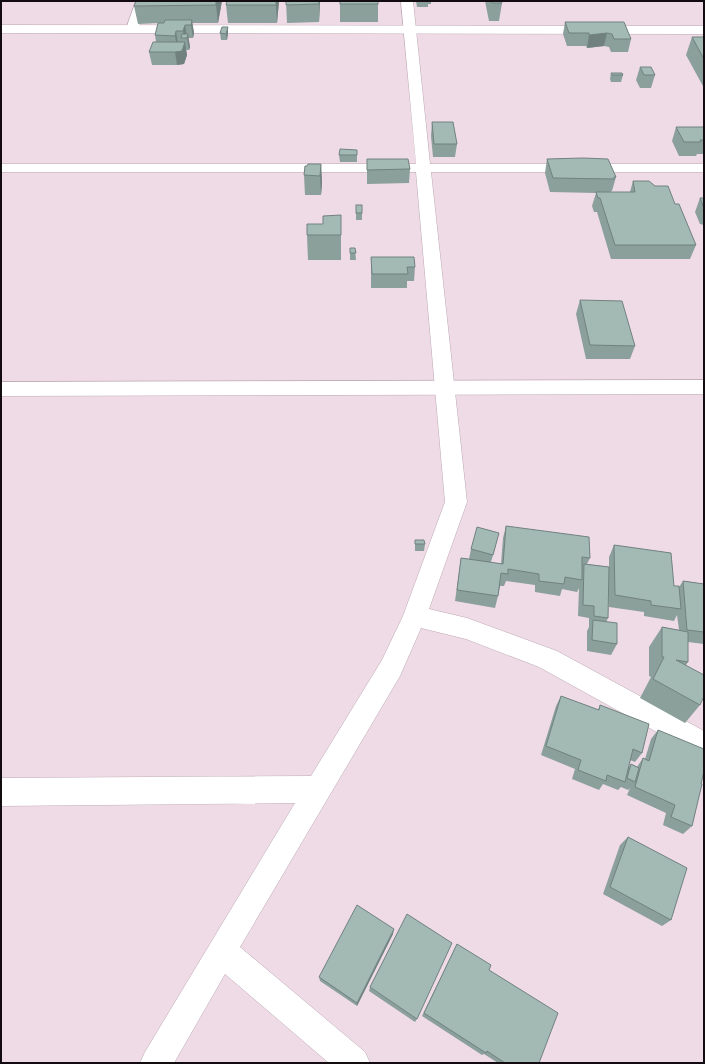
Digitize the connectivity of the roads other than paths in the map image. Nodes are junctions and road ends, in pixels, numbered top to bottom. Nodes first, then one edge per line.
1 (142, 1) edge
2 (407, 1) edge
3 (409, 28) junction
4 (1, 29) edge
5 (132, 29) junction
6 (704, 30) edge
7 (1, 168) edge
8 (423, 168) junction
9 (704, 168) edge
10 (446, 388) junction
11 (704, 388) edge
12 (1, 389) edge
13 (415, 616) junction
14 (704, 745) edge
15 (319, 789) junction
16 (1, 792) edge
17 (221, 951) junction
18 (156, 1063) edge
19 (354, 1063) edge

1 - 5 street
2 - 3 street
3 - 5 street
3 - 6 street
3 - 8 street
4 - 5 street
7 - 8 street
8 - 9 street
8 - 10 street
10 - 11 street
10 - 12 street
10 - 13 street
13 - 14 street
13 - 15 street
15 - 16 street
15 - 17 street
17 - 18 street
17 - 19 street

